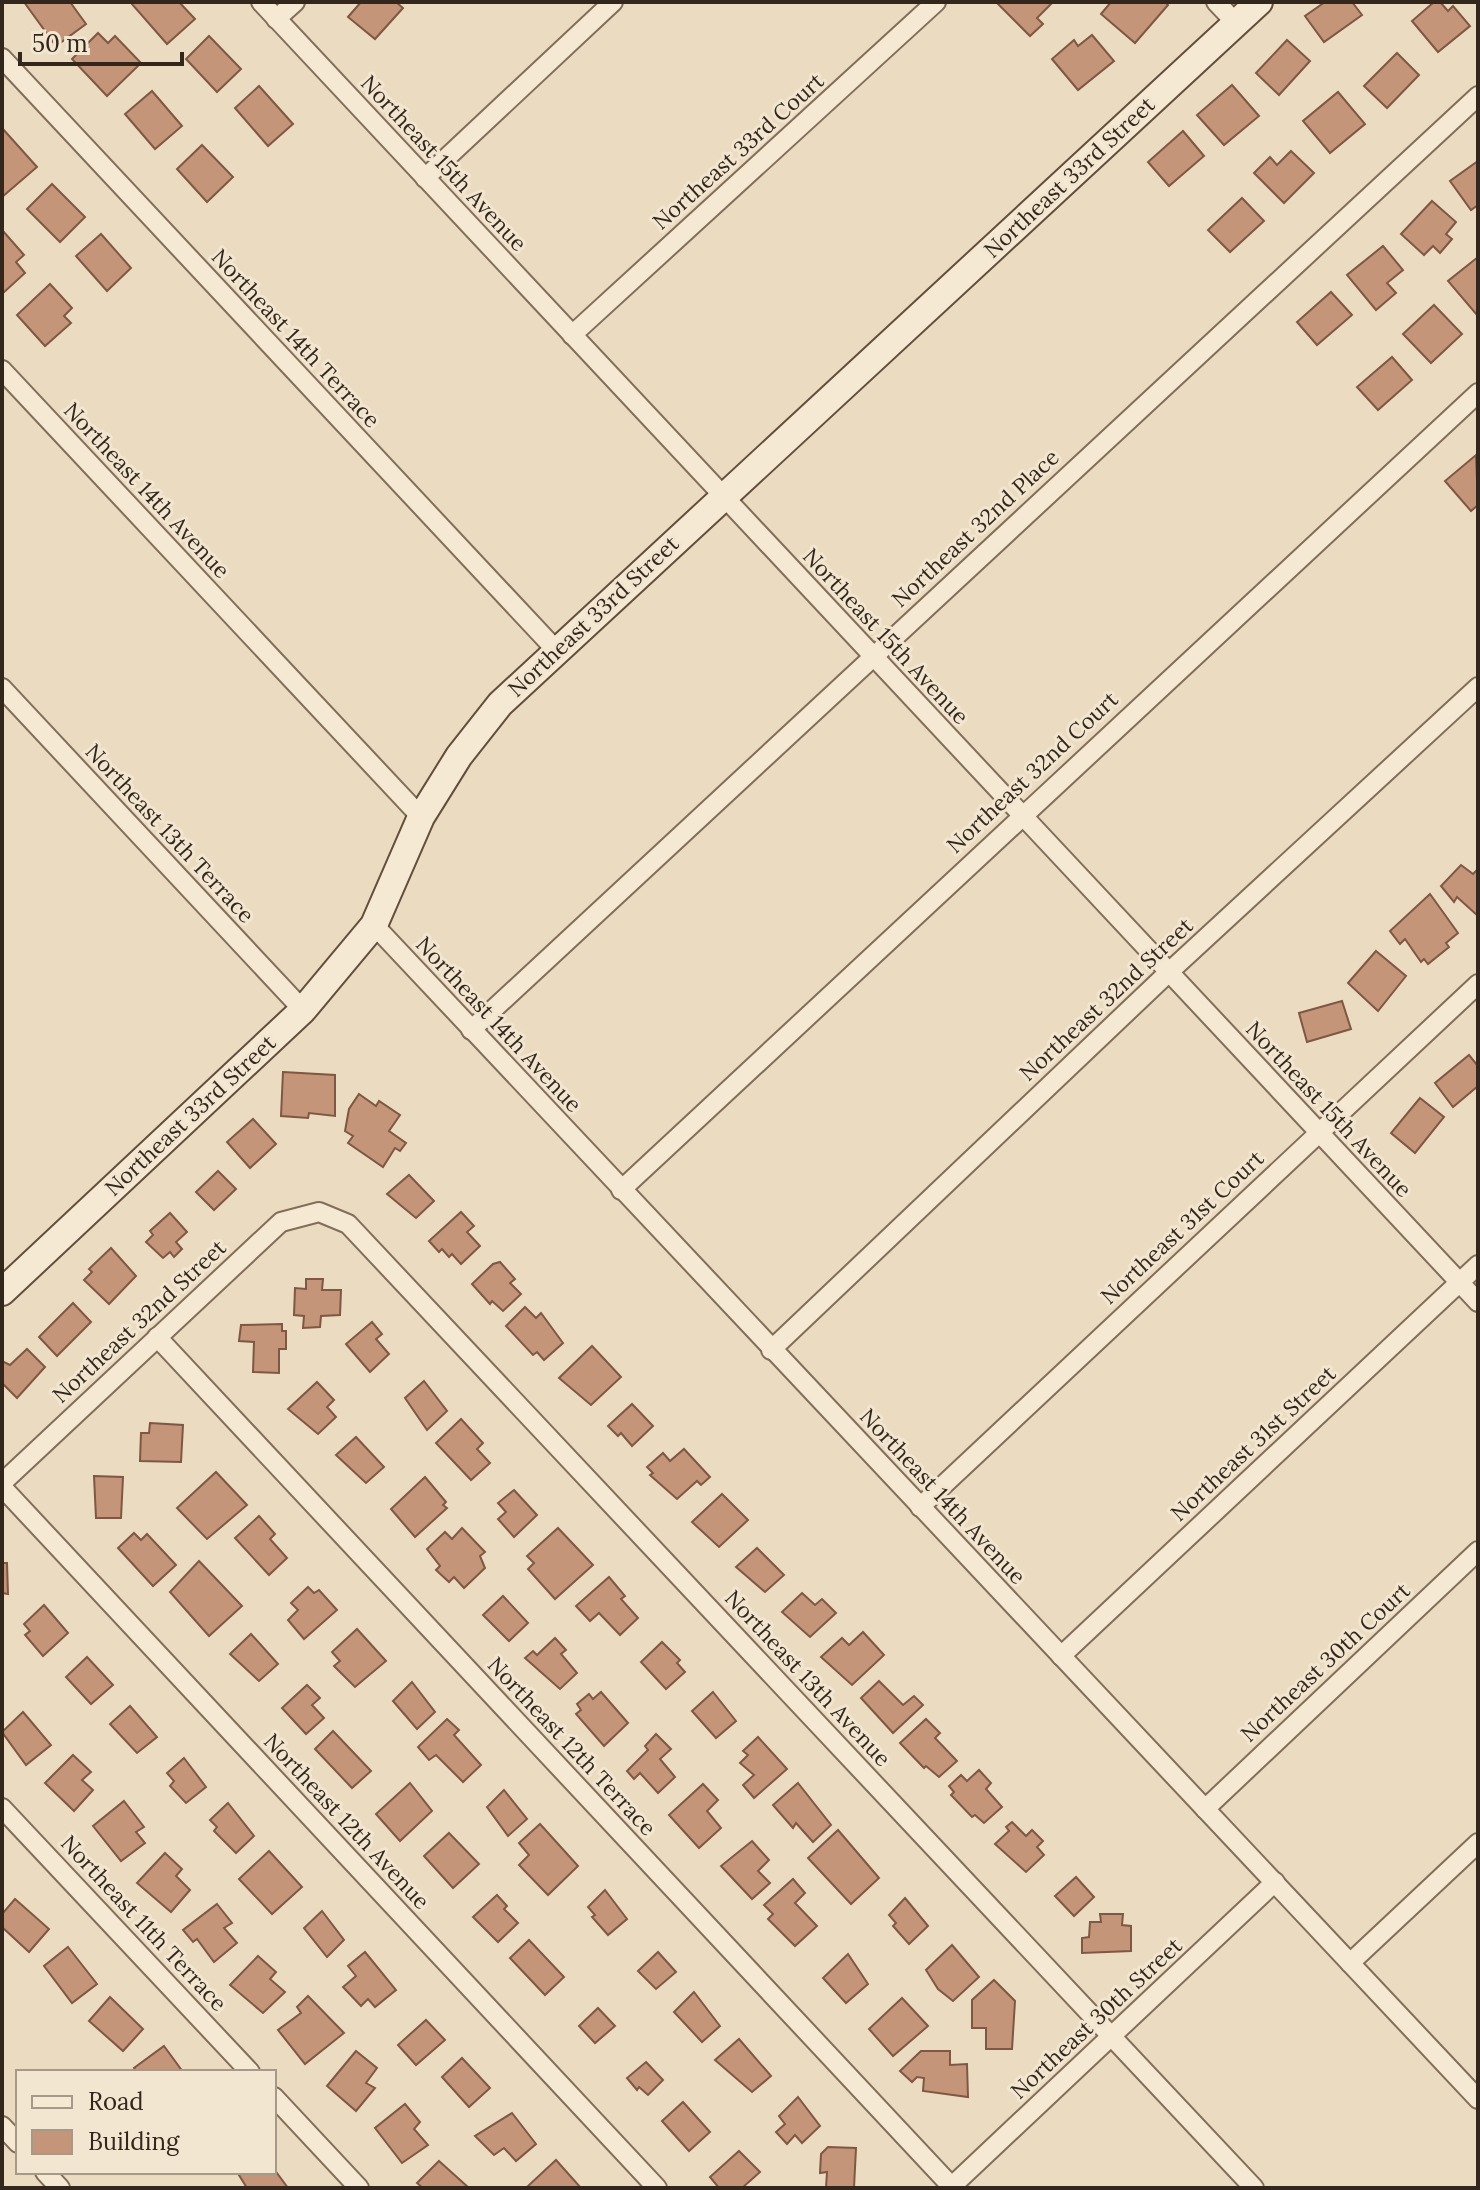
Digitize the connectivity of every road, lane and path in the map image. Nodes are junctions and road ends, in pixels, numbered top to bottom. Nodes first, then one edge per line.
1 (261, 2) edge
2 (295, 2) edge
3 (613, 2) edge
4 (936, 2) edge
5 (1216, 2) edge
6 (1259, 2) edge
7 (276, 19) junction
8 (1236, 23) junction
9 (2, 58) edge
10 (1478, 96) edge
11 (425, 178) junction
12 (572, 335) junction
13 (2, 370) edge
14 (1478, 393) edge
15 (722, 495) junction
16 (556, 650) junction
17 (871, 657) junction
18 (1478, 687) edge
19 (2, 688) edge
20 (1021, 815) junction
21 (421, 817) junction
22 (374, 925) junction
23 (1169, 972) junction
24 (1478, 984) edge
25 (303, 1010) junction
26 (471, 1030) junction
27 (1318, 1133) junction
28 (621, 1190) junction
29 (319, 1212) joint
30 (1478, 1265) edge
31 (1459, 1282) junction
32 (2, 1292) edge
33 (1478, 1302) edge
34 (157, 1337) junction
35 (771, 1350) junction
36 (2, 1485) edge
37 (920, 1507) junction
38 (1478, 1551) edge
39 (1061, 1656) junction
40 (2, 1808) edge
41 (1205, 1809) junction
42 (1478, 1843) edge
43 (1275, 1882) junction
44 (1350, 1963) junction
45 (1111, 2036) junction
46 (248, 2070) edge
47 (276, 2099) edge
48 (1478, 2099) edge
49 (2, 2126) edge
50 (16, 2141) edge
51 (359, 2188) edge
52 (657, 2188) edge
53 (951, 2188) edge
54 (1254, 2188) edge

1 - 7 street, Northeast 15th Avenue
2 - 7 street
3 - 11 street
4 - 12 street, Northeast 33rd Court
5 - 8 street
6 - 8 street, Northeast 33rd Street
7 - 11 street, Northeast 15th Avenue
8 - 15 street, Northeast 33rd Street
9 - 16 street, Northeast 14th Terrace
10 - 17 street, Northeast 32nd Place
11 - 12 street, Northeast 15th Avenue
12 - 15 street, Northeast 15th Avenue
13 - 21 street, Northeast 14th Avenue
14 - 20 street, Northeast 32nd Court
15 - 16 street, Northeast 33rd Street
15 - 17 street, Northeast 15th Avenue
16 - 21 street, Northeast 33rd Street
17 - 20 street, Northeast 15th Avenue
17 - 26 street, Northeast 32nd Place
18 - 23 street, Northeast 32nd Street
19 - 25 street, Northeast 13th Terrace
20 - 23 street, Northeast 15th Avenue
20 - 28 street, Northeast 32nd Court
21 - 22 street, Northeast 33rd Street
22 - 25 street, Northeast 33rd Street
22 - 26 street, Northeast 14th Avenue
23 - 27 street, Northeast 15th Avenue
23 - 35 street, Northeast 32nd Street
24 - 27 street, Northeast 31st Court
25 - 32 street, Northeast 33rd Street
26 - 28 street, Northeast 14th Avenue
27 - 31 street, Northeast 15th Avenue
27 - 37 street, Northeast 31st Court
28 - 35 street, Northeast 14th Avenue
29 - 34 street, Northeast 32nd Street
29 - 45 street, Northeast 13th Avenue
30 - 31 street, Northeast 31st Street
31 - 33 street, Northeast 15th Avenue
31 - 39 street, Northeast 31st Street
34 - 36 street, Northeast 32nd Street
34 - 53 street, Northeast 12th Terrace
35 - 37 street, Northeast 14th Avenue
36 - 52 street, Northeast 12th Avenue
37 - 39 street, Northeast 14th Avenue
38 - 41 street, Northeast 30th Court
39 - 41 street, Northeast 14th Avenue
40 - 46 street, Northeast 11th Terrace
41 - 43 street, Northeast 14th Avenue
42 - 44 street
43 - 44 street, Northeast 14th Avenue
43 - 45 street, Northeast 30th Street
44 - 48 street, Northeast 14th Avenue
45 - 53 street, Northeast 30th Street
45 - 54 street, Northeast 13th Avenue
47 - 51 street
49 - 50 street

